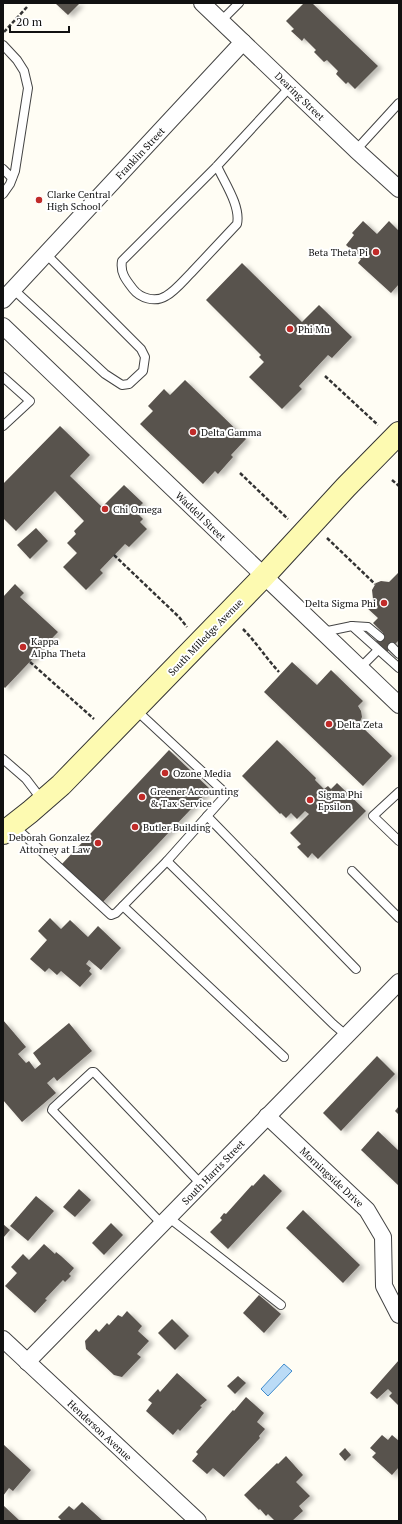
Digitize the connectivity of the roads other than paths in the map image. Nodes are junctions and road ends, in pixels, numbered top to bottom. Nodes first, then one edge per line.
1 (202, 3) edge
2 (239, 3) edge
3 (221, 21) junction
4 (244, 42) junction
5 (3, 45) edge
6 (290, 87) junction
7 (399, 103) edge
8 (356, 150) junction
9 (217, 166) junction
10 (3, 169) edge
11 (12, 178) junction
12 (399, 189) edge
13 (3, 194) edge
14 (46, 254) junction
15 (8, 294) edge
16 (3, 326) edge
17 (3, 377) edge
18 (3, 426) edge
19 (392, 436) edge
20 (264, 576) junction
21 (352, 626) junction
22 (322, 632) junction
23 (380, 636) dead end
24 (392, 647) dead end
25 (378, 650) junction
26 (399, 654) edge
27 (399, 667) edge
28 (360, 668) junction
29 (399, 705) edge
30 (135, 709) junction
31 (3, 759) edge
32 (399, 792) edge
33 (43, 801) junction
34 (207, 816) junction
35 (8, 829) edge
36 (399, 841) edge
37 (167, 860) junction
38 (352, 871) dead end
39 (123, 906) junction
40 (399, 918) edge
41 (356, 969) dead end
42 (399, 982) edge
43 (347, 1036) junction
44 (284, 1057) dead end
45 (267, 1116) junction
46 (201, 1184) junction
47 (165, 1221) junction
48 (281, 1305) dead end
49 (399, 1315) edge
50 (3, 1339) edge
51 (27, 1362) junction
52 (198, 1521) edge

1 - 3 street, Dearing Street
2 - 3 lane
3 - 4 street, Dearing Street
4 - 6 street, Dearing Street
4 - 14 street, Franklin Street
5 - 11 lane
6 - 8 street, Dearing Street
6 - 9 lane
7 - 8 lane
8 - 12 street, Dearing Street
9 - 9 lane
10 - 11 lane
11 - 13 lane
14 - 15 street, Franklin Street
14 - 15 lane
16 - 20 street, Waddell Street
17 - 18 lane
19 - 20 main road, South Milledge Avenue
20 - 22 street, Waddell Street
20 - 30 main road, South Milledge Avenue
21 - 22 lane
21 - 23 lane
21 - 25 lane
22 - 28 street, Waddell Street
24 - 26 lane
25 - 27 lane
25 - 28 lane
28 - 29 street, Waddell Street
30 - 33 main road, South Milledge Avenue
30 - 34 lane
31 - 33 lane
32 - 36 lane
33 - 35 main road, South Milledge Avenue
34 - 37 lane
34 - 41 lane
35 - 39 lane
37 - 39 lane
37 - 43 lane
38 - 40 lane
39 - 44 lane
42 - 43 street, South Harris Street
43 - 45 street, South Harris Street
45 - 46 street, South Harris Street
45 - 49 street, Morningside Drive
46 - 47 street, South Harris Street
46 - 47 lane
47 - 48 lane
47 - 51 street, South Harris Street
50 - 51 street, Henderson Avenue
51 - 52 street, Henderson Avenue

